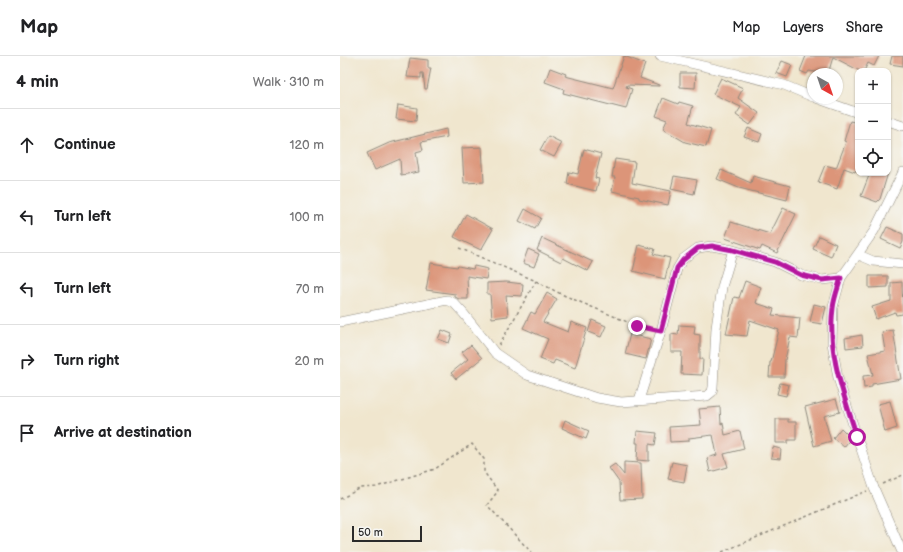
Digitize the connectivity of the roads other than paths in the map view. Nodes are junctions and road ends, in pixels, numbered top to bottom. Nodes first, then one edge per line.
1 (660, 56) edge
2 (807, 95) edge
3 (833, 104) edge
4 (855, 112) edge
5 (891, 123) edge
6 (903, 126) edge
7 (903, 172) edge
8 (733, 250) junction
9 (859, 255) junction
10 (903, 264) edge
11 (841, 278) junction
12 (340, 322) edge
13 (639, 400) junction
14 (902, 552) edge

1 - 2 street
3 - 4 street
5 - 6 street
7 - 9 street
8 - 11 street
8 - 13 street
8 - 13 street
9 - 10 street
9 - 11 street
11 - 14 street
12 - 13 street

